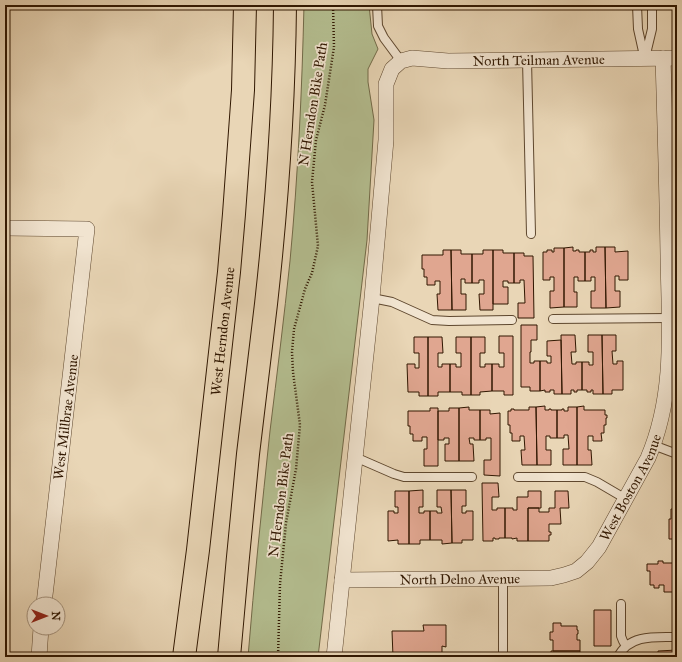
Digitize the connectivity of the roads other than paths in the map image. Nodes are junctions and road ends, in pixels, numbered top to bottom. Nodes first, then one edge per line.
1 (246, 5) edge
2 (285, 5) edge
3 (377, 5) edge
4 (637, 5) edge
5 (652, 5) edge
6 (645, 58) junction
7 (670, 58) edge
8 (527, 60) junction
9 (401, 61) junction
10 (5, 228) edge
11 (532, 234) dead end
12 (672, 240) edge
13 (372, 298) junction
14 (669, 318) junction
15 (553, 319) dead end
16 (512, 320) dead end
17 (653, 445) junction
18 (677, 454) edge
19 (355, 457) junction
20 (472, 476) dead end
21 (518, 477) dead end
22 (626, 499) junction
23 (576, 571) joint
24 (503, 578) junction
25 (342, 580) junction
26 (45, 596) edge
27 (622, 604) dead end
28 (40, 636) edge
29 (677, 637) edge
30 (626, 646) junction
31 (38, 657) edge
32 (184, 657) edge
33 (229, 657) edge
34 (334, 657) edge
35 (503, 657) edge
36 (618, 657) edge

1 - 32 main road, West Herndon Avenue
2 - 33 main road
3 - 9 lane
4 - 6 lane
5 - 6 lane
6 - 7 street, North Teilman Avenue
6 - 8 street, North Teilman Avenue
7 - 12 street, West Boston Avenue
8 - 9 street, North Teilman Avenue
8 - 11 lane
9 - 13 street
10 - 26 street, West Millbrae Avenue
12 - 14 street, West Boston Avenue
13 - 16 lane
13 - 19 street
14 - 15 lane
14 - 17 street, West Boston Avenue
17 - 18 lane
17 - 22 street, West Boston Avenue
19 - 20 lane
19 - 25 street
21 - 22 lane
22 - 23 street, West Boston Avenue
23 - 24 street, North Delno Avenue
24 - 25 street, North Delno Avenue
24 - 35 lane
25 - 34 street
27 - 30 lane
28 - 31 street
29 - 30 lane
30 - 36 lane

